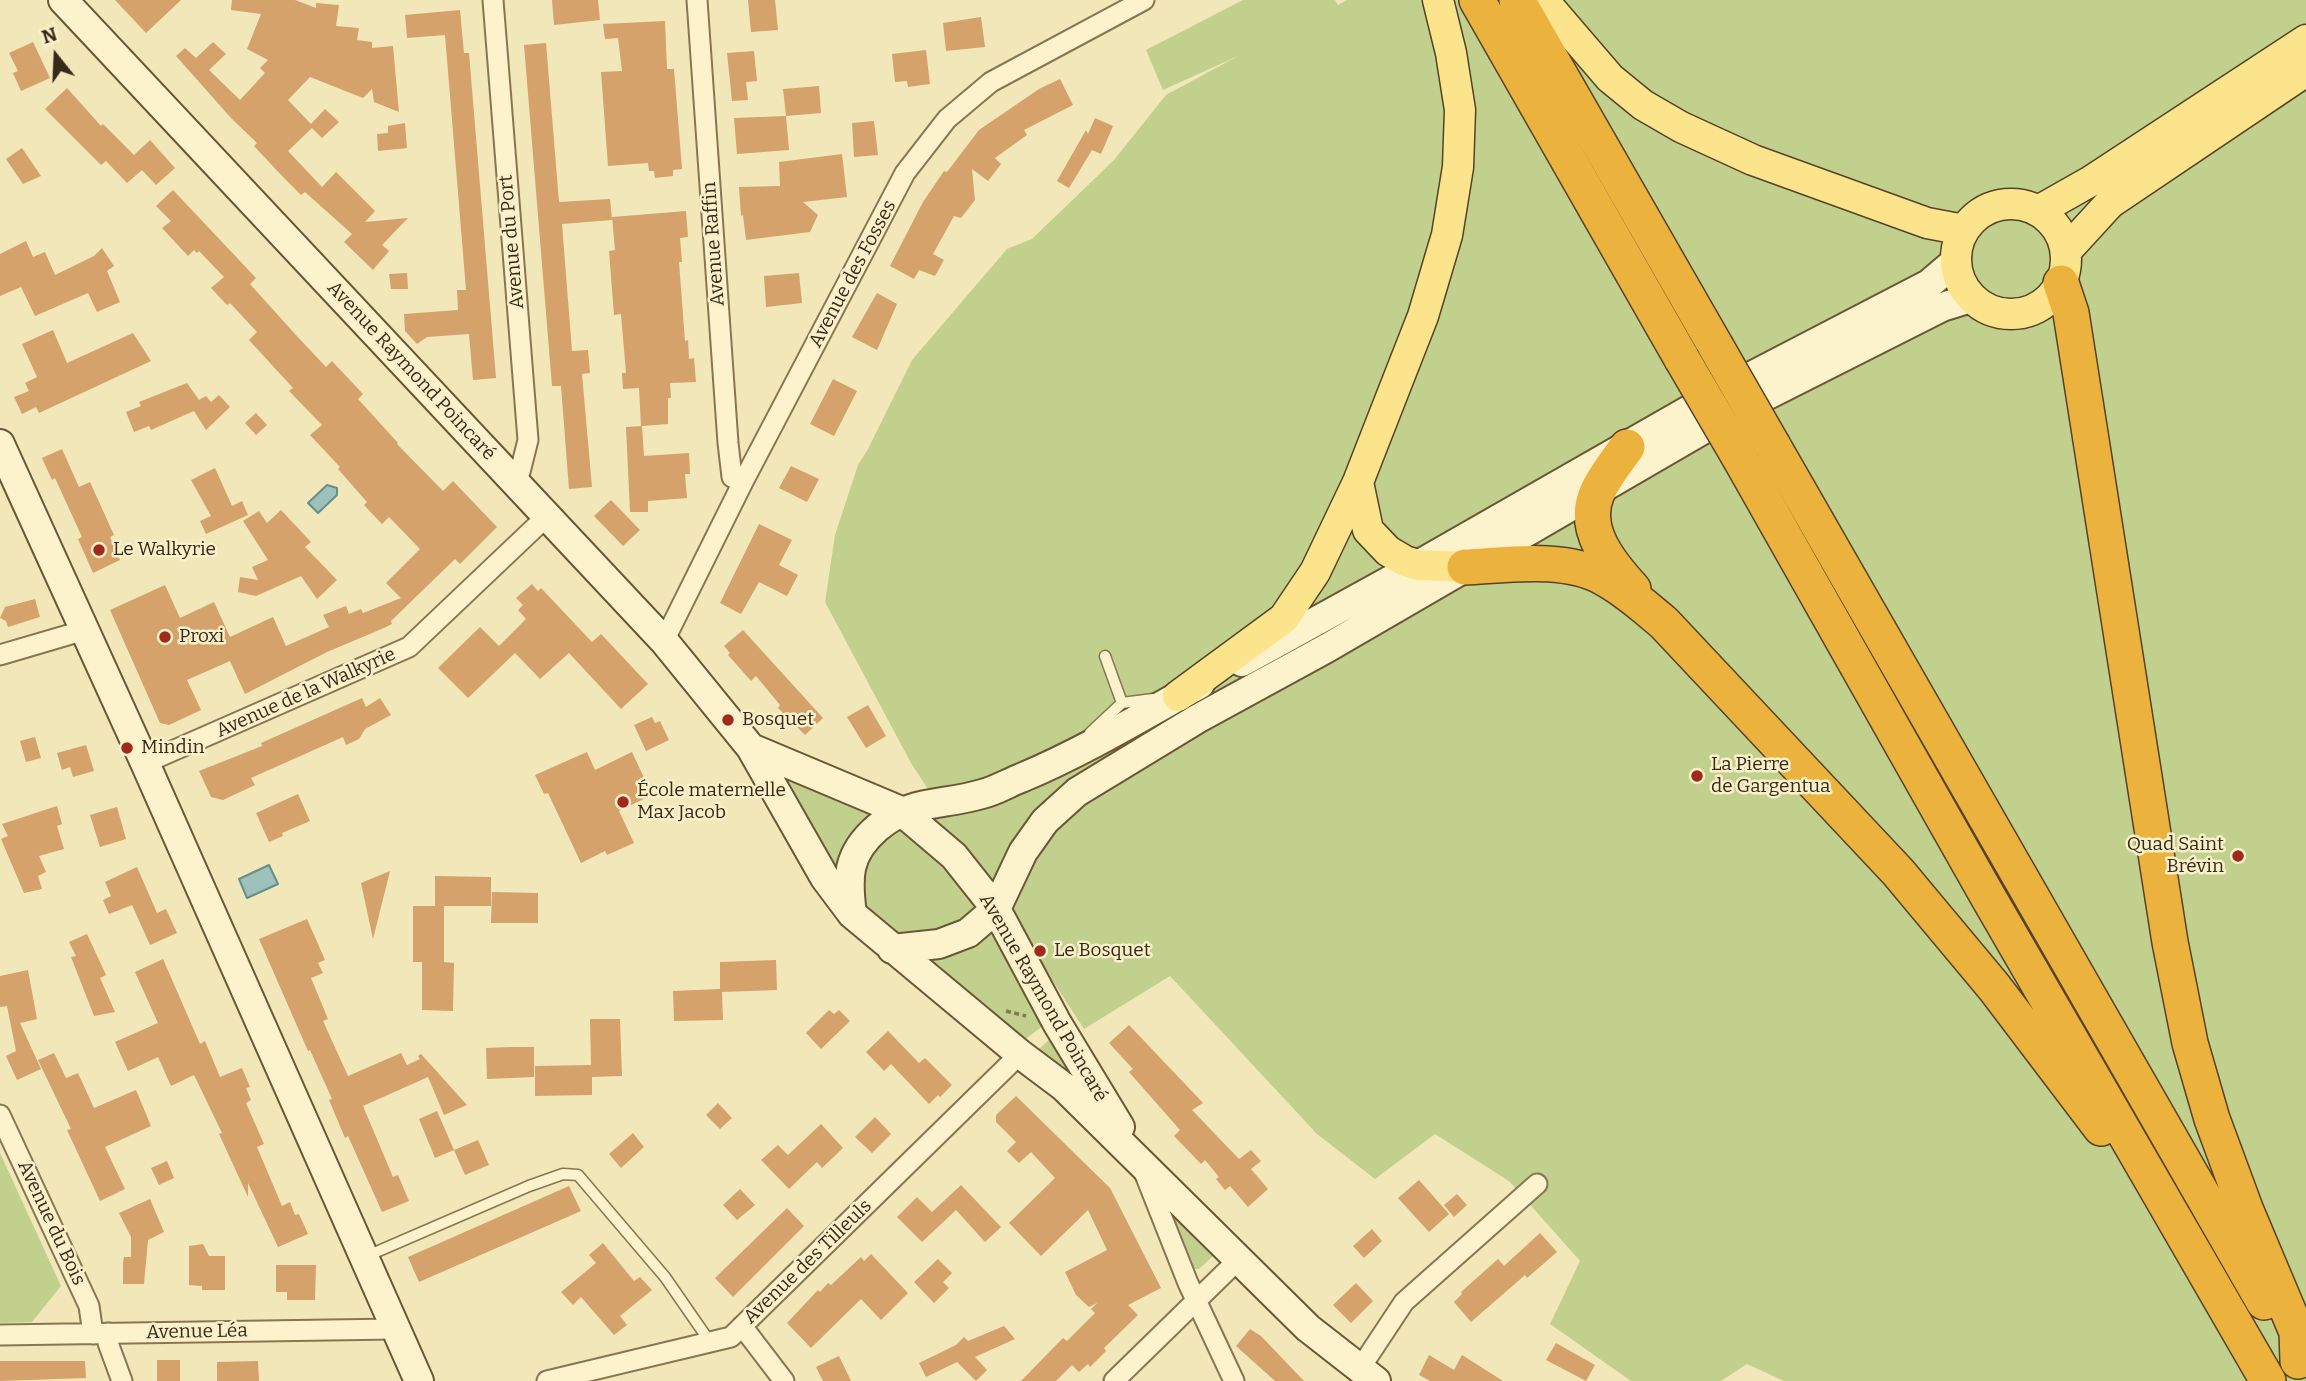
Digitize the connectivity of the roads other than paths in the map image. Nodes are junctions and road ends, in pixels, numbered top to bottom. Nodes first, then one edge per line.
1 (62, 0) edge
2 (493, 0) edge
3 (697, 0) edge
4 (1143, 0) edge
5 (1438, 0) edge
6 (1477, 0) edge
7 (1517, 0) edge
8 (1543, 0) edge
9 (2306, 40) edge
10 (2306, 71) edge
11 (2038, 211) junction
12 (1964, 230) junction
13 (1956, 261) junction
14 (2063, 267) junction
15 (1971, 298) junction
16 (0, 444) edge
17 (1627, 447) junction
18 (512, 479) junction
19 (743, 482) junction
20 (1358, 482) junction
21 (1597, 493) junction
22 (546, 517) junction
23 (1418, 565) junction
24 (1465, 567) junction
25 (1664, 623) junction
26 (85, 630) junction
27 (664, 641) junction
28 (0, 655) edge
29 (1105, 656) dead end
30 (1178, 696) junction
31 (1122, 703) junction
32 (751, 748) junction
33 (1059, 762) junction
34 (145, 764) junction
35 (901, 811) junction
36 (996, 909) junction
37 (852, 914) junction
38 (892, 949) junction
39 (1053, 1016) junction
40 (1020, 1054) junction
41 (0, 1115) edge
42 (1140, 1161) junction
43 (1537, 1184) dead end
44 (2171, 1213) junction
45 (363, 1258) junction
46 (1238, 1260) junction
47 (1197, 1299) junction
48 (742, 1326) junction
49 (395, 1329) junction
50 (100, 1334) junction
51 (0, 1335) edge
52 (710, 1342) junction
53 (2302, 1368) edge
54 (1367, 1375) edge
55 (122, 1381) edge
56 (419, 1381) edge
57 (547, 1381) edge
58 (784, 1381) edge
59 (1114, 1381) edge
60 (1234, 1381) edge
61 (2268, 1381) edge

1 - 18 street, Avenue Raymond Poincaré
2 - 18 street, Avenue du Port
3 - 19 street, Avenue Raffin
4 - 19 street, Avenue des Fosses
5 - 20 main road
6 - 44 highway, bridge
7 - 53 highway, bridge
8 - 12 main road
9 - 11 main road
10 - 14 main road
11 - 12 main road
11 - 14 main road
12 - 13 main road
13 - 15 main road
13 - 17 street
14 - 15 main road
14 - 53 highway
15 - 21 street
16 - 26 street
17 - 21 highway
17 - 23 street
18 - 22 street, Avenue Raymond Poincaré
19 - 27 street, Avenue des Fosses
20 - 23 main road
20 - 30 main road
21 - 24 street
21 - 25 highway
22 - 27 street, Avenue Raymond Poincaré
22 - 34 street, Avenue de la Walkyrie
23 - 24 main road
23 - 30 street
24 - 25 highway
24 - 36 street
25 - 44 highway
26 - 28 street
26 - 34 street
27 - 32 street, Avenue Raymond Poincaré
29 - 31 lane
30 - 31 lane
30 - 33 street
31 - 33 lane
32 - 35 street, Avenue Raymond Poincaré
32 - 37 street, Avenue Raymond Poincaré
33 - 35 street
34 - 45 street
35 - 36 street, Avenue Raymond Poincaré
35 - 37 street
36 - 38 street
36 - 39 street, Avenue Raymond Poincaré
37 - 38 street, Avenue Raymond Poincaré
38 - 40 street, Avenue Raymond Poincaré
39 - 40 street
39 - 42 street, Avenue Raymond Poincaré
40 - 42 street, Avenue Raymond Poincaré
40 - 48 street, Avenue des Tilleuls
41 - 50 street, Avenue du Bois
42 - 46 street, Avenue Raymond Poincaré
42 - 47 street
43 - 54 street
44 - 61 highway
45 - 49 street
45 - 52 lane
46 - 47 street
46 - 54 street, Avenue Raymond Poincaré
47 - 59 street
47 - 60 street
48 - 52 street, Avenue des Tilleuls
48 - 58 street
49 - 50 street, Avenue Léa
49 - 56 street
50 - 51 street, Avenue Léa
50 - 55 street, Avenue du Bois
52 - 57 street, Avenue des Tilleuls

